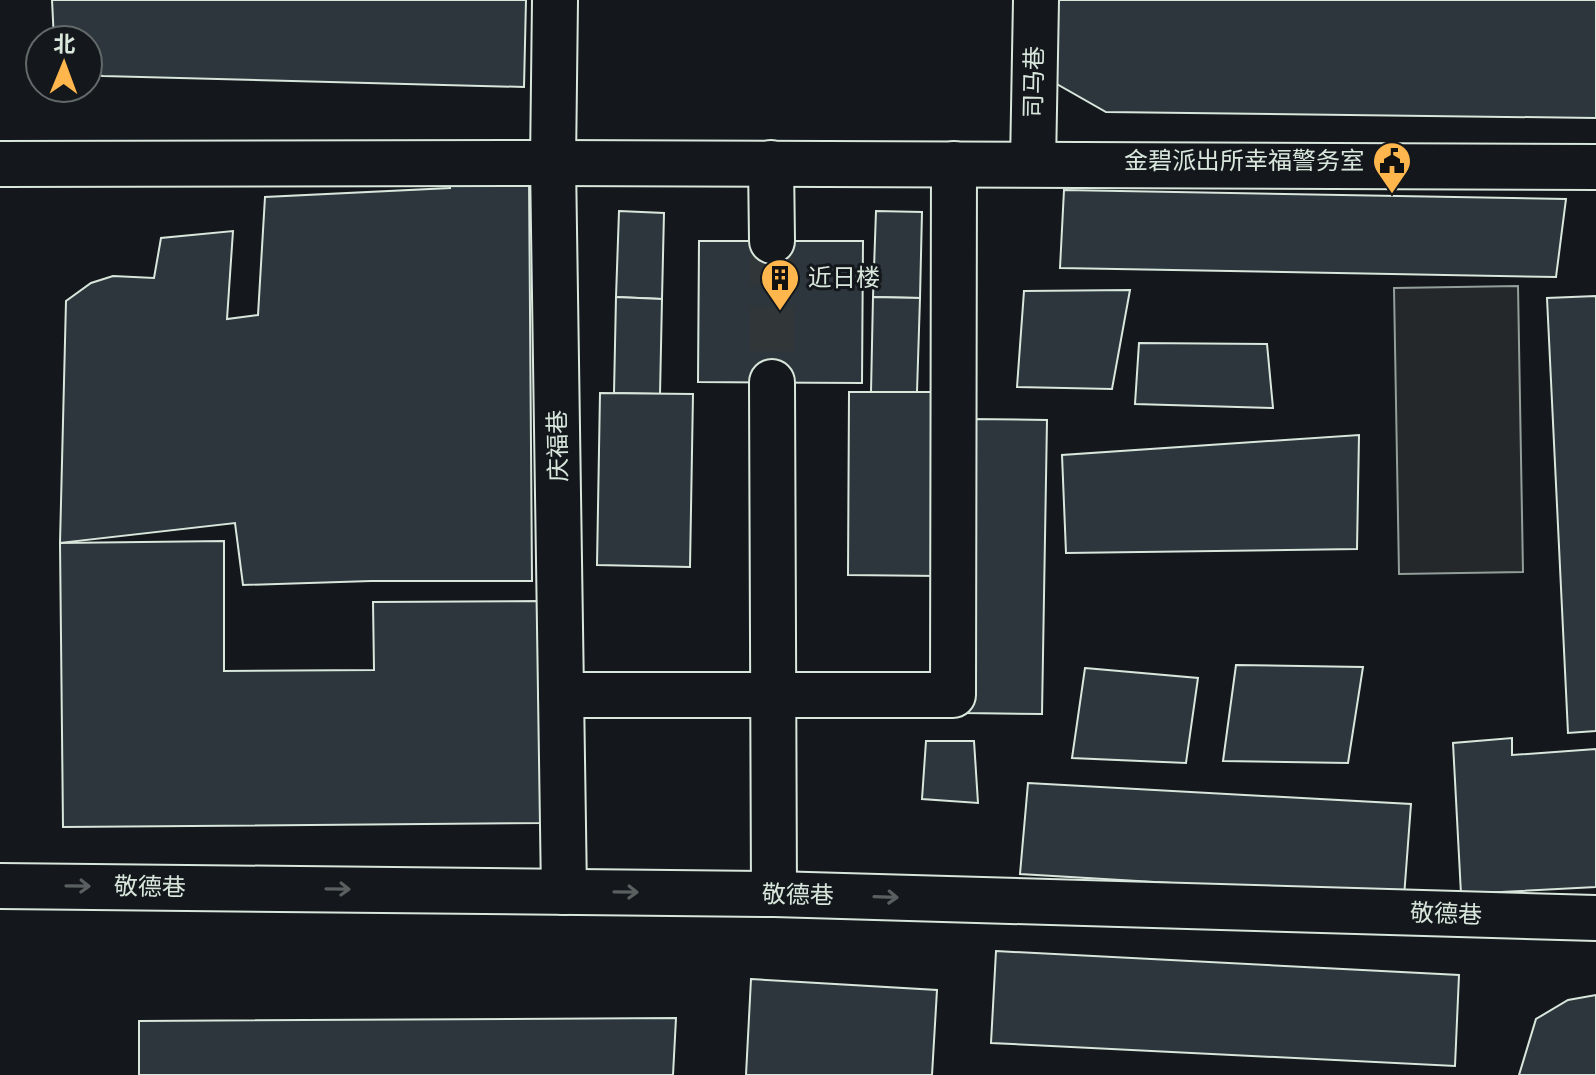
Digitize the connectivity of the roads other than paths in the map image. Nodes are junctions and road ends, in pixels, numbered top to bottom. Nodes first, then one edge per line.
1 (555, 0) edge
2 (1036, 0) edge
3 (553, 163) junction
4 (771, 163) junction
5 (0, 164) edge
6 (954, 164) junction
7 (1033, 164) junction
8 (1596, 167) edge
9 (772, 241) tunnel mouth
10 (772, 382) tunnel mouth
11 (561, 695) junction
12 (773, 696) junction
13 (0, 886) edge
14 (564, 892) junction
15 (774, 894) junction
16 (1596, 918) edge

1 - 3 street, 庆福巷
2 - 7 street, 司马巷
3 - 4 street
3 - 5 street
3 - 11 street, 庆福巷
4 - 6 street
4 - 9 street
6 - 7 street
6 - 12 street
7 - 8 street
10 - 12 street
11 - 12 street
11 - 14 street, 庆福巷
12 - 15 street
13 -> 14 street, 敬德巷
14 -> 15 street, 敬德巷
15 -> 16 street, 敬德巷

